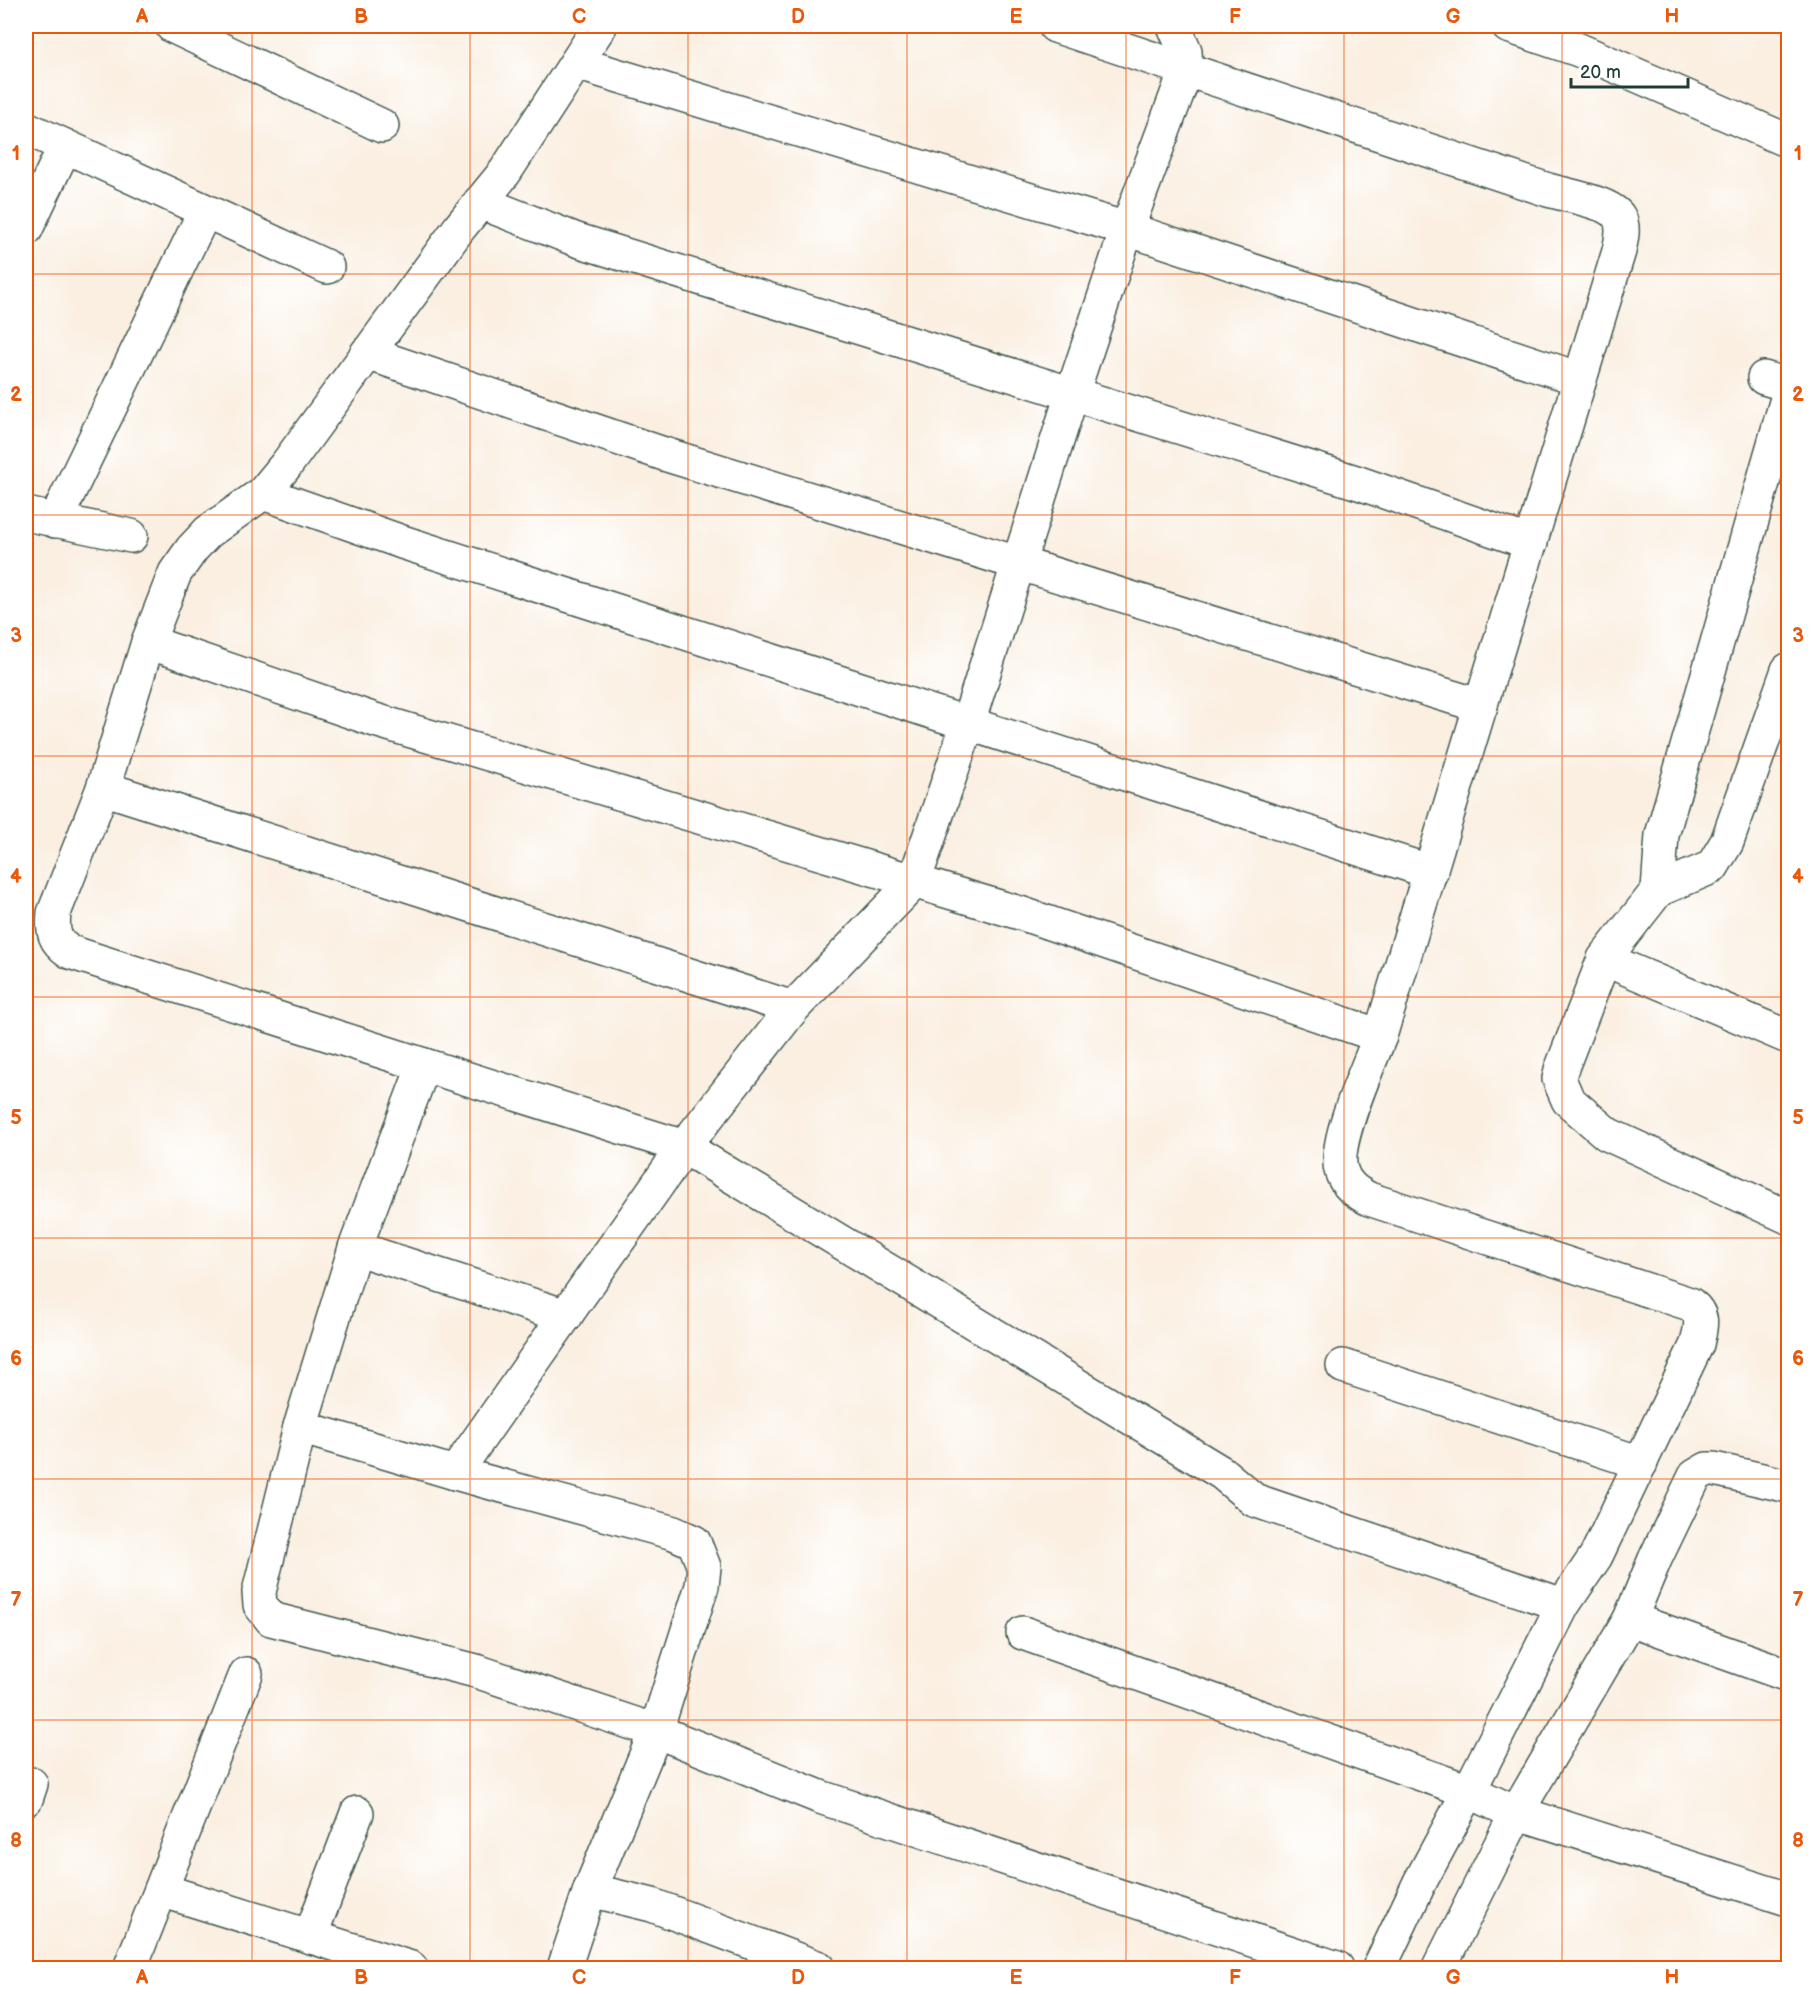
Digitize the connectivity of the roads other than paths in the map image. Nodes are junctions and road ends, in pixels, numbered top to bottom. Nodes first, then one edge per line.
1 (172, 26) edge
2 (600, 26) edge
3 (1055, 26) edge
4 (1174, 26) edge
5 (1508, 26) edge
6 (576, 63) junction
7 (1186, 70) junction
8 (382, 126) dead end
9 (26, 128) edge
10 (1788, 141) edge
11 (65, 147) junction
12 (480, 202) junction
13 (206, 211) junction
14 (26, 229) edge
15 (1127, 229) junction
16 (327, 267) dead end
17 (367, 354) junction
18 (1580, 379) junction
19 (1780, 386) edge
20 (1072, 394) junction
21 (263, 493) junction
22 (40, 518) edge
23 (130, 536) dead end
24 (1531, 543) junction
25 (1018, 562) junction
26 (148, 642) junction
27 (1788, 670) edge
28 (1481, 706) junction
29 (968, 723) junction
30 (103, 788) junction
31 (1431, 872) junction
32 (914, 882) junction
33 (1658, 891) junction
34 (1604, 960) junction
35 (793, 1008) junction
36 (1380, 1036) junction
37 (1788, 1037) edge
38 (424, 1065) junction
39 (684, 1147) junction
40 (1788, 1217) edge
41 (355, 1248) junction
42 (566, 1316) junction
43 (1343, 1366) dead end
44 (300, 1427) junction
45 (1641, 1463) junction
46 (455, 1473) junction
47 (1788, 1486) edge
48 (1563, 1605) junction
49 (1630, 1619) junction
50 (1023, 1633) dead end
51 (246, 1674) dead end
52 (1788, 1675) edge
53 (656, 1731) junction
54 (1469, 1791) junction
55 (1517, 1812) junction
56 (357, 1813) dead end
57 (161, 1890) junction
58 (590, 1890) junction
59 (1788, 1899) edge
60 (310, 1937) junction
61 (130, 1968) edge
62 (411, 1968) edge
63 (564, 1968) edge
64 (819, 1968) edge
65 (1337, 1968) edge
66 (1379, 1968) edge
67 (1439, 1968) edge

1 - 8 street
2 - 6 street
3 - 7 street
4 - 7 street
5 - 10 street
6 - 12 street
6 - 15 street
7 - 15 street
7 - 18 street
9 - 11 street
11 - 13 street
11 - 14 street
12 - 17 street
12 - 20 street
13 - 16 street
13 - 22 street
15 - 18 street
15 - 20 street
17 - 21 street
17 - 25 street
18 - 24 street
19 - 33 street
20 - 24 street
20 - 25 street
21 - 26 street
21 - 29 street
22 - 23 street
24 - 28 street
25 - 28 street
25 - 29 street
26 - 30 street
26 - 32 street
27 - 33 street
28 - 31 street
29 - 31 street
29 - 32 street
30 - 35 street
30 - 38 street
31 - 36 street
32 - 35 street
32 - 36 street
33 - 34 street
34 - 37 street
34 - 40 street
35 - 39 street
36 - 45 street
38 - 39 street
38 - 41 street
39 - 42 street
39 - 48 street
41 - 42 street
41 - 44 street
42 - 46 street
43 - 45 street
44 - 46 street
44 - 53 street
45 - 48 street
46 - 53 street
47 - 49 street
48 - 54 street
49 - 52 street
49 - 55 street
50 - 54 street
51 - 57 street
53 - 58 street
53 - 65 street
54 - 55 street
54 - 66 street
55 - 59 street
55 - 67 street
56 - 60 street
57 - 60 street
57 - 61 street
58 - 63 street
58 - 64 street
60 - 62 street

